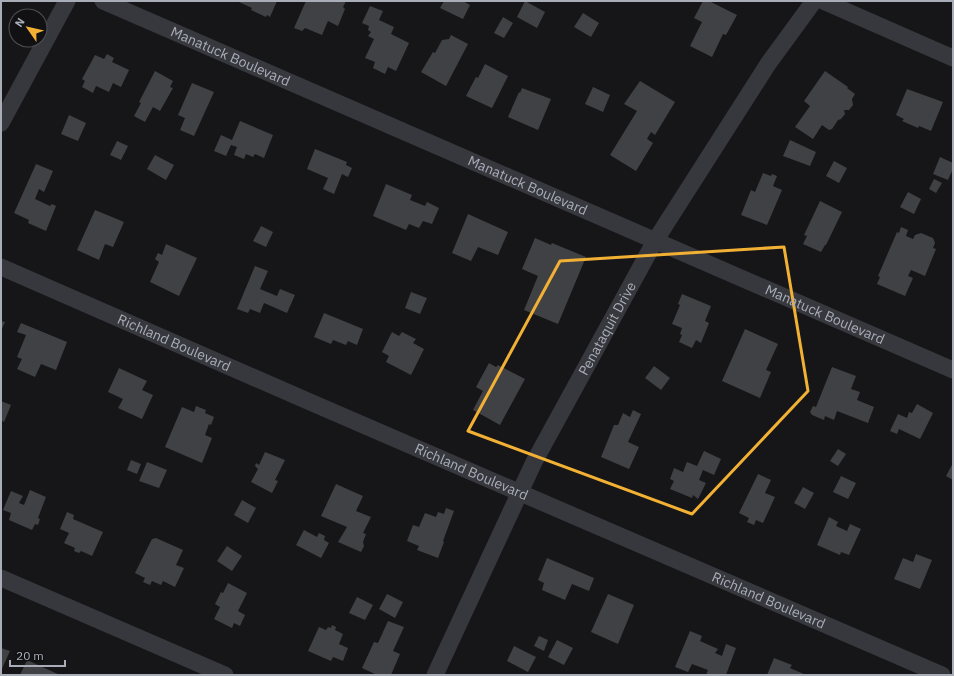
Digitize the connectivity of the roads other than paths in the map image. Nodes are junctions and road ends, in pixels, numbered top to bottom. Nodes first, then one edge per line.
1 (67, 1) edge
2 (103, 1) edge
3 (814, 1) edge
4 (823, 1) edge
5 (953, 58) edge
6 (1, 123) edge
7 (656, 241) junction
8 (1, 267) edge
9 (953, 370) edge
10 (520, 493) junction
11 (1, 578) edge
12 (225, 675) edge
13 (435, 675) edge
14 (942, 675) edge

1 - 6 street
2 - 7 street, Manatuck Boulevard
3 - 7 street, Penataquit Drive
4 - 5 street
7 - 9 street, Manatuck Boulevard
7 - 10 street, Penataquit Drive
8 - 10 street, Richland Boulevard
10 - 13 street, Penataquit Drive
10 - 14 street, Richland Boulevard
11 - 12 street

